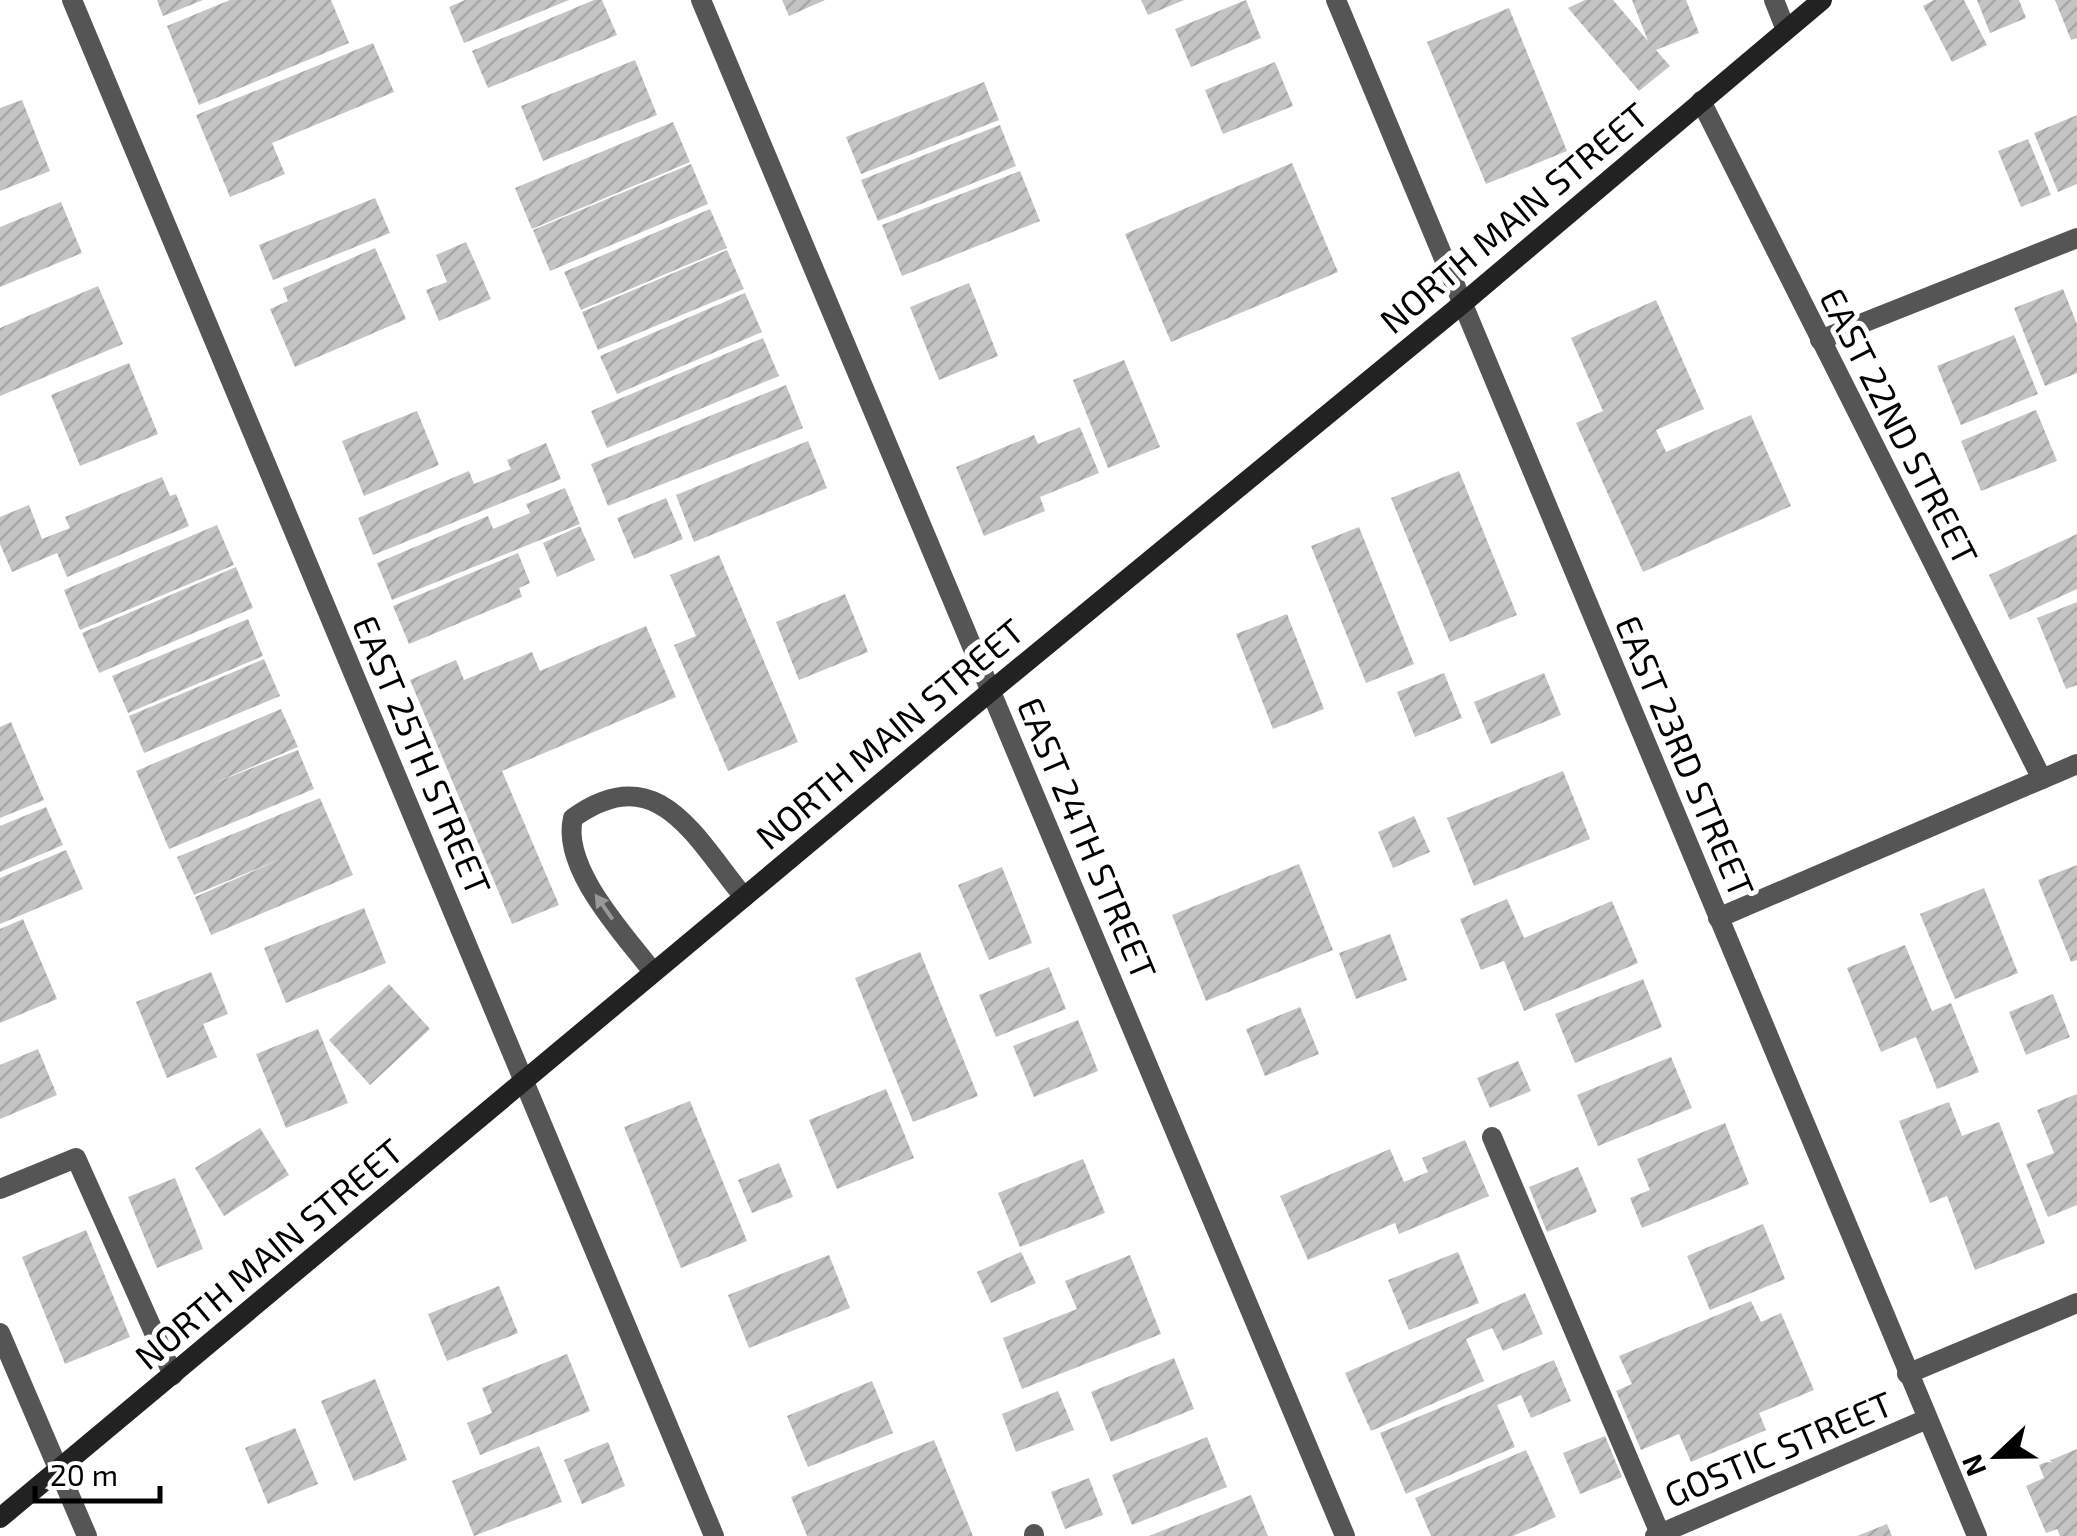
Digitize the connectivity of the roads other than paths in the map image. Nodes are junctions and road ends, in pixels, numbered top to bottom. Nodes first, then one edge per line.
1 (72, 0) edge
2 (701, 0) edge
3 (1336, 0) edge
4 (1774, 0) edge
5 (1822, 0) edge
6 (1786, 30) junction
7 (1701, 102) junction
8 (2077, 238) edge
9 (1462, 304) junction
10 (1820, 340) junction
11 (991, 690) junction
12 (2077, 764) edge
13 (2042, 779) junction
14 (744, 896) junction
15 (1718, 918) junction
16 (653, 972) junction
17 (523, 1080) junction
18 (1492, 1137) dead end
19 (0, 1190) edge
20 (2077, 1303) edge
21 (0, 1333) edge
22 (1907, 1374) junction
23 (173, 1375) junction
24 (1927, 1419) junction
25 (59, 1471) junction
26 (0, 1518) edge
27 (1659, 1535) edge
28 (87, 1536) edge
29 (714, 1536) edge
30 (1345, 1536) edge
31 (1977, 1536) edge

1 - 17 street, EAST 25TH STREET
2 - 11 street, EAST 24TH STREET
3 - 9 street, EAST 23RD STREET
4 - 6 street
5 - 6 main road, NORTH MAIN STREET
6 - 7 main road, NORTH MAIN STREET
7 - 9 main road, NORTH MAIN STREET
7 - 10 street, EAST 22ND STREET
8 - 10 street
9 - 11 main road, NORTH MAIN STREET
9 - 15 street, EAST 23RD STREET
10 - 13 street, EAST 22ND STREET
11 - 14 main road, NORTH MAIN STREET
11 - 30 street, EAST 24TH STREET
12 - 13 street
13 - 15 street
14 - 16 main road, NORTH MAIN STREET
16 -> 14 street
15 - 22 street, EAST 23RD STREET
16 - 17 main road, NORTH MAIN STREET
17 - 23 main road, NORTH MAIN STREET
17 - 29 street, EAST 25TH STREET
18 - 27 street
19 - 23 street
20 - 22 street, GOSTIC STREET
21 - 25 street
22 - 24 street, EAST 23RD STREET
23 - 25 main road, NORTH MAIN STREET
24 - 27 street, GOSTIC STREET
24 - 31 street, EAST 23RD STREET
25 - 26 main road, NORTH MAIN STREET
25 - 28 street

